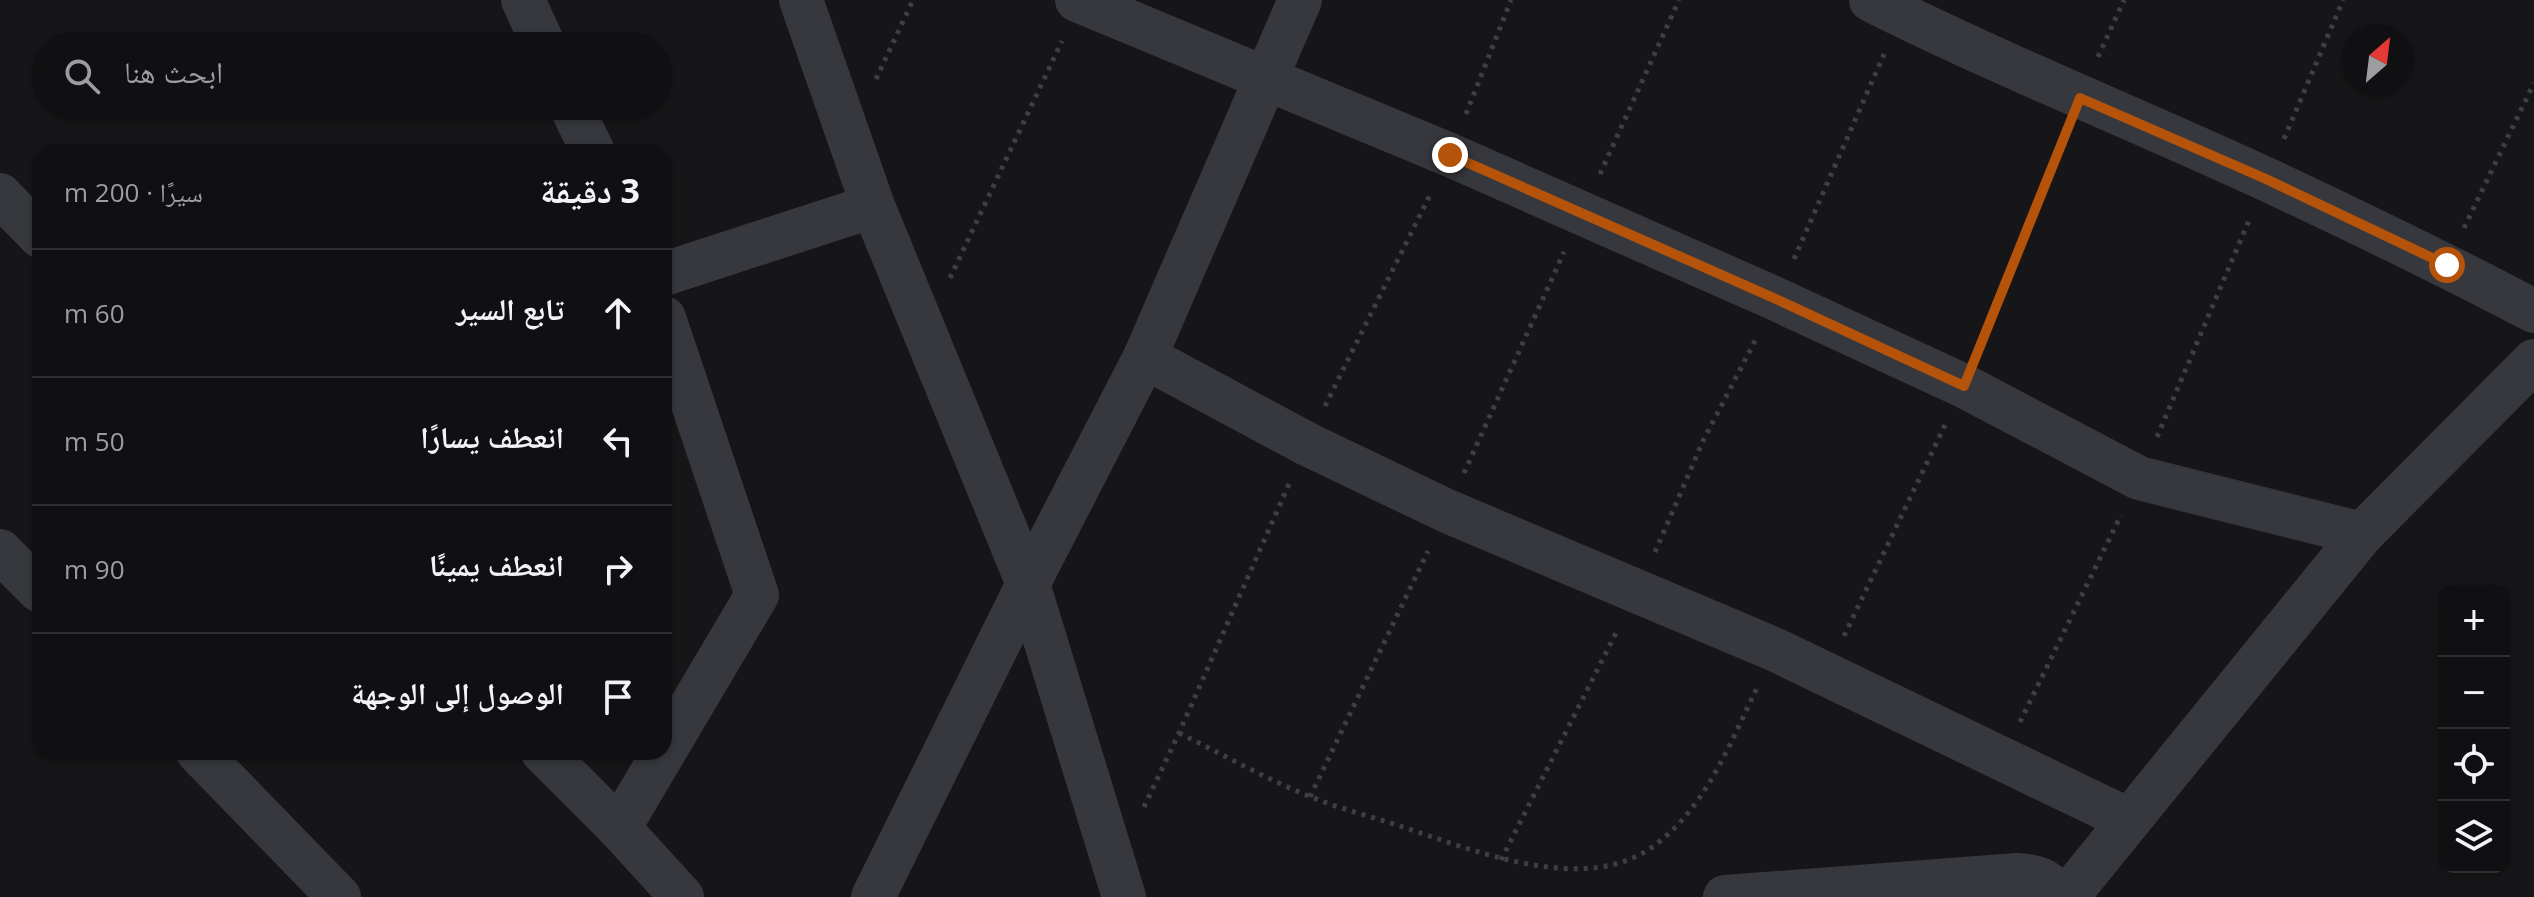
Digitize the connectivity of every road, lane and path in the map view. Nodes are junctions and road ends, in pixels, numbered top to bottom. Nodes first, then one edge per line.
1 (523, 0) edge
2 (801, 0) edge
3 (913, 0) edge
4 (1300, 0) edge
5 (1679, 0) edge
6 (2124, 0) edge
7 (2343, 0) edge
8 (1079, 1) edge
9 (1886, 8) edge
10 (538, 32) edge
11 (1266, 80) junction
12 (2534, 83) edge
13 (2080, 98) junction
14 (578, 120) edge
15 (850, 135) junction
16 (589, 144) edge
17 (2266, 179) junction
18 (0, 195) edge
19 (873, 206) junction
20 (1582, 213) junction
21 (32, 228) edge
22 (2447, 265) junction
23 (672, 271) edge
24 (1776, 299) junction
25 (2534, 311) edge
26 (925, 330) junction
27 (672, 342) edge
28 (1145, 357) junction
29 (2534, 361) edge
30 (1964, 386) junction
31 (2139, 478) junction
32 (1447, 511) junction
33 (2362, 534) junction
34 (0, 551) edge
35 (32, 583) edge
36 (1028, 584) junction
37 (1637, 593) junction
38 (1776, 650) junction
39 (1825, 674) junction
40 (1179, 733) dead end
41 (672, 739) edge
42 (206, 760) edge
43 (551, 760) edge
44 (659, 760) edge
45 (2002, 760) junction
46 (1310, 797) junction
47 (2129, 820) junction
48 (619, 828) junction
49 (1501, 860) junction
50 (339, 897) edge
51 (682, 897) edge
52 (873, 897) edge
53 (1124, 897) edge
54 (1725, 897) edge
55 (2057, 897) edge
56 (2067, 897) edge

1 - 10 street
2 - 15 street
3 - 15 path
4 - 11 street
5 - 20 path
6 - 13 path
7 - 17 path
8 - 11 street
8 - 26 path
9 - 13 street
9 - 24 path
11 - 20 street
11 - 28 street
12 - 22 path
13 - 17 street
13 - 30 path
14 - 16 street
15 - 19 street
17 - 22 street
17 - 31 path
18 - 21 street
19 - 23 street
19 - 26 street
20 - 24 street
20 - 32 path
22 - 25 street
24 - 30 street
24 - 37 path
26 - 36 street
27 - 41 street
28 - 32 street
28 - 36 street
29 - 33 street
30 - 31 street
30 - 39 path
31 - 33 street
31 - 45 path
32 - 37 street
32 - 46 path
33 - 47 street
34 - 35 street
36 - 52 street
36 - 53 street
37 - 38 street
37 - 49 path
38 - 39 street
38 - 49 path
39 - 45 street
40 - 46 path
42 - 50 street
43 - 48 street
44 - 48 street
45 - 47 street
46 - 49 path
47 - 56 street
48 - 51 street
54 - 55 street

